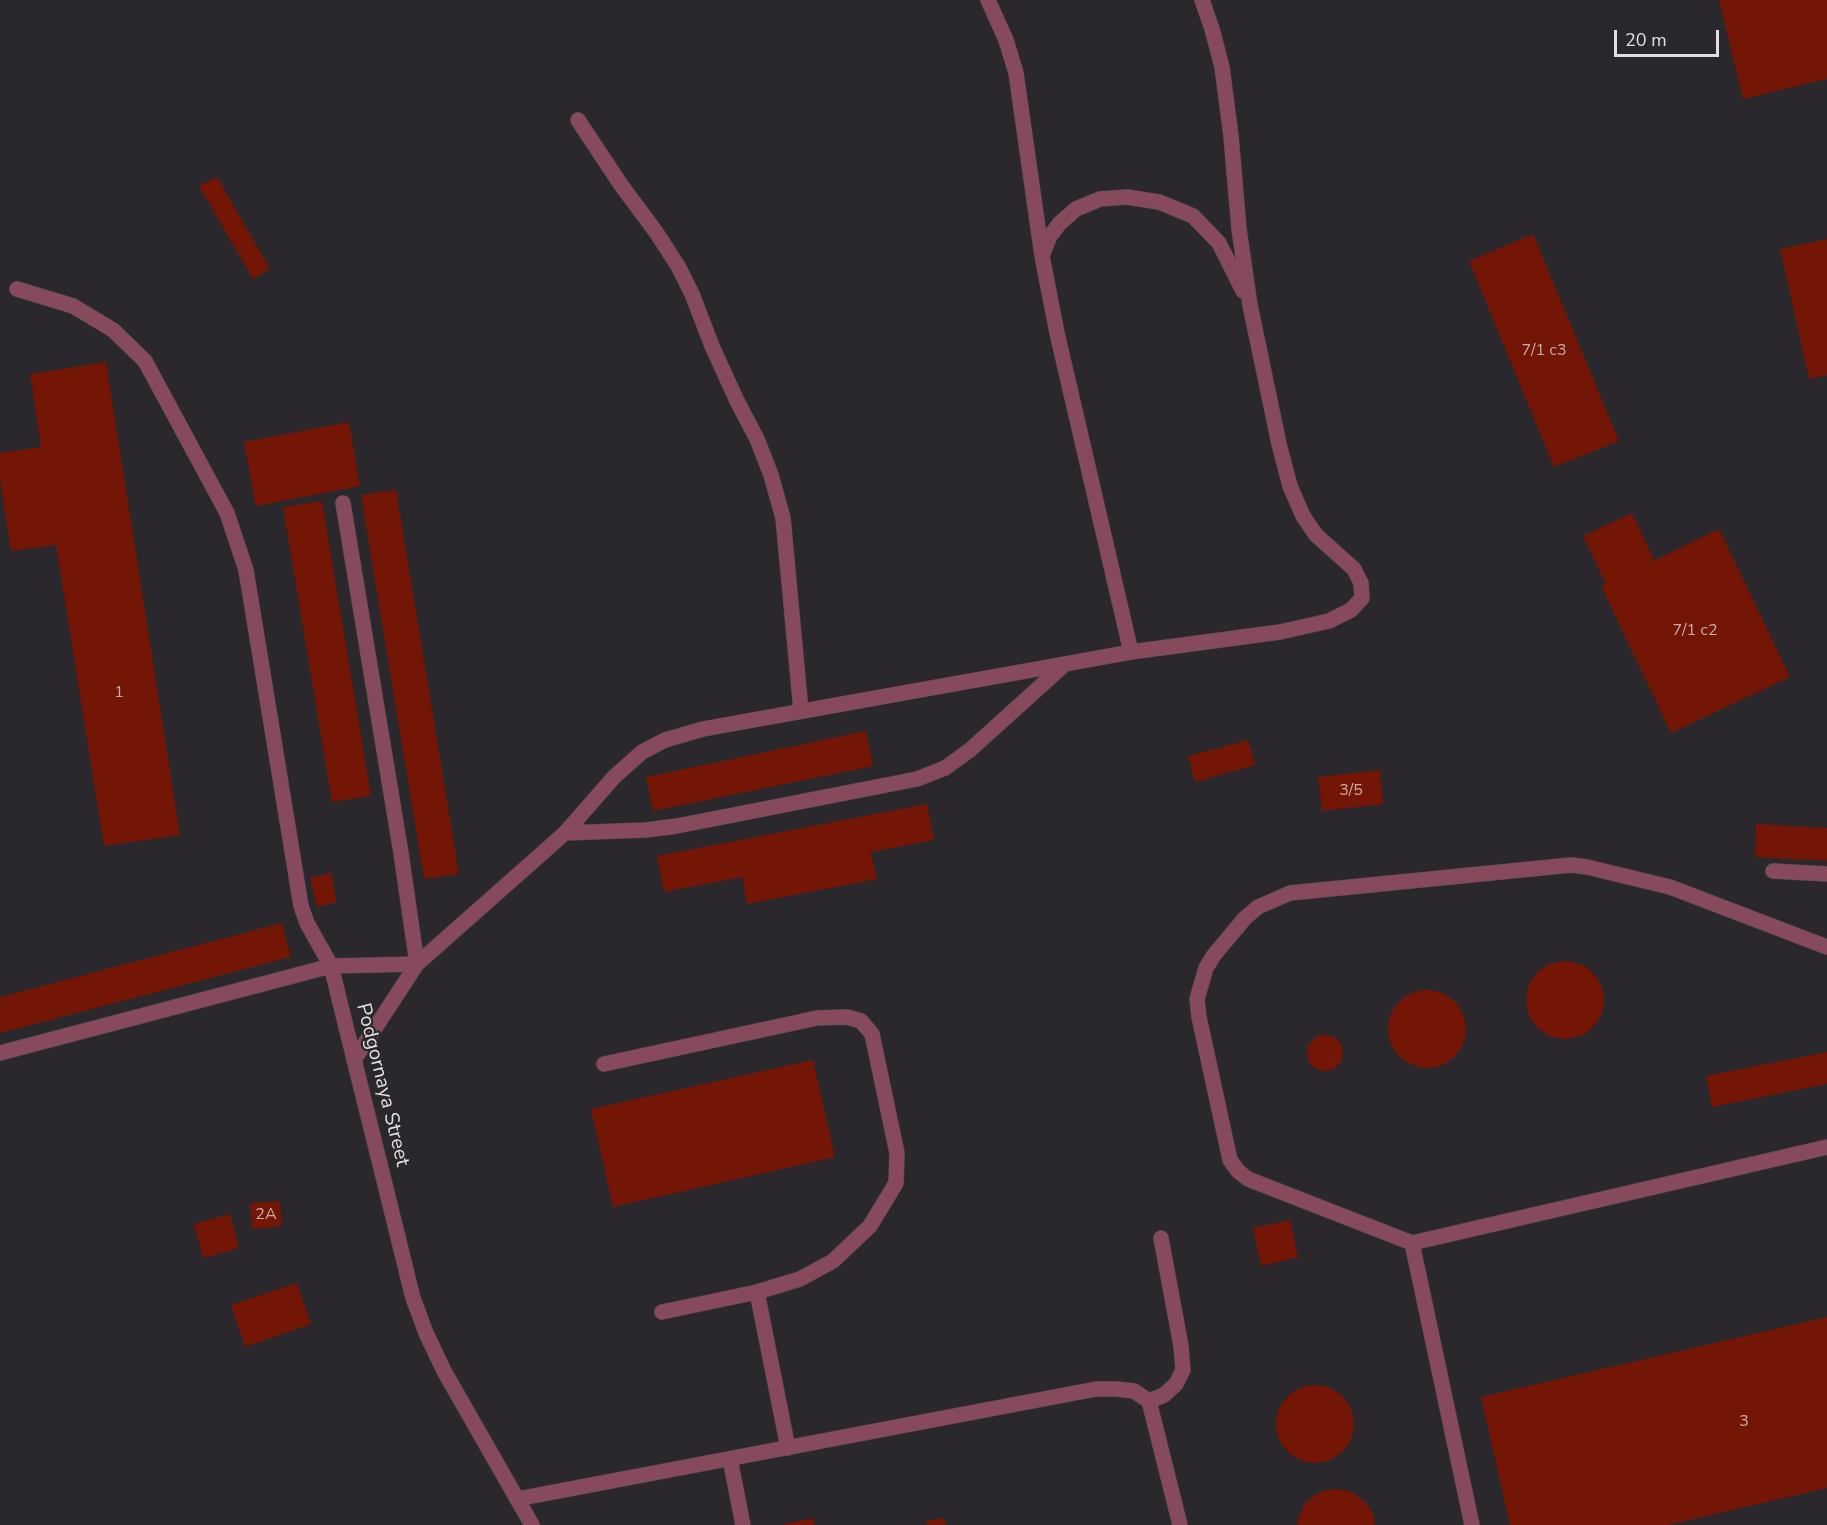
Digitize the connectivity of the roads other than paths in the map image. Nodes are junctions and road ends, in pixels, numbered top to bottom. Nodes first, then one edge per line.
1 (988, 0) edge
2 (1202, 0) edge
3 (578, 120) dead end
4 (1042, 256) junction
5 (17, 289) dead end
6 (1250, 305) junction
7 (343, 503) dead end
8 (1131, 652) junction
9 (1065, 664) junction
10 (801, 711) junction
11 (565, 833) junction
12 (1773, 871) dead end
13 (1827, 874) edge
14 (1827, 946) edge
15 (417, 964) junction
16 (331, 966) junction
17 (0, 1053) edge
18 (354, 1060) junction
19 (604, 1064) dead end
20 (1827, 1147) edge
21 (1161, 1238) dead end
22 (1412, 1243) junction
23 (757, 1292) junction
24 (662, 1312) dead end
25 (1149, 1401) junction
26 (788, 1448) junction
27 (730, 1459) junction
28 (517, 1499) junction
29 (532, 1525) edge
30 (743, 1525) edge
31 (1180, 1525) edge
32 (1472, 1525) edge

1 - 4 street
2 - 6 street
3 - 10 street
4 - 6 street
4 - 8 street
5 - 16 street, Podgornaya Street
6 - 8 street
7 - 15 street
8 - 9 street
9 - 10 street
9 - 11 street
10 - 11 street
11 - 15 street
12 - 13 street
14 - 22 street
15 - 16 street
15 - 18 street
16 - 17 street
16 - 18 street, Podgornaya Street
18 - 28 street, Podgornaya Street
19 - 23 street
20 - 22 street
21 - 25 street
22 - 32 street
23 - 24 street
23 - 26 street
25 - 26 street
25 - 31 street
26 - 27 street
27 - 28 street
27 - 30 street
28 - 29 street, Podgornaya Street

